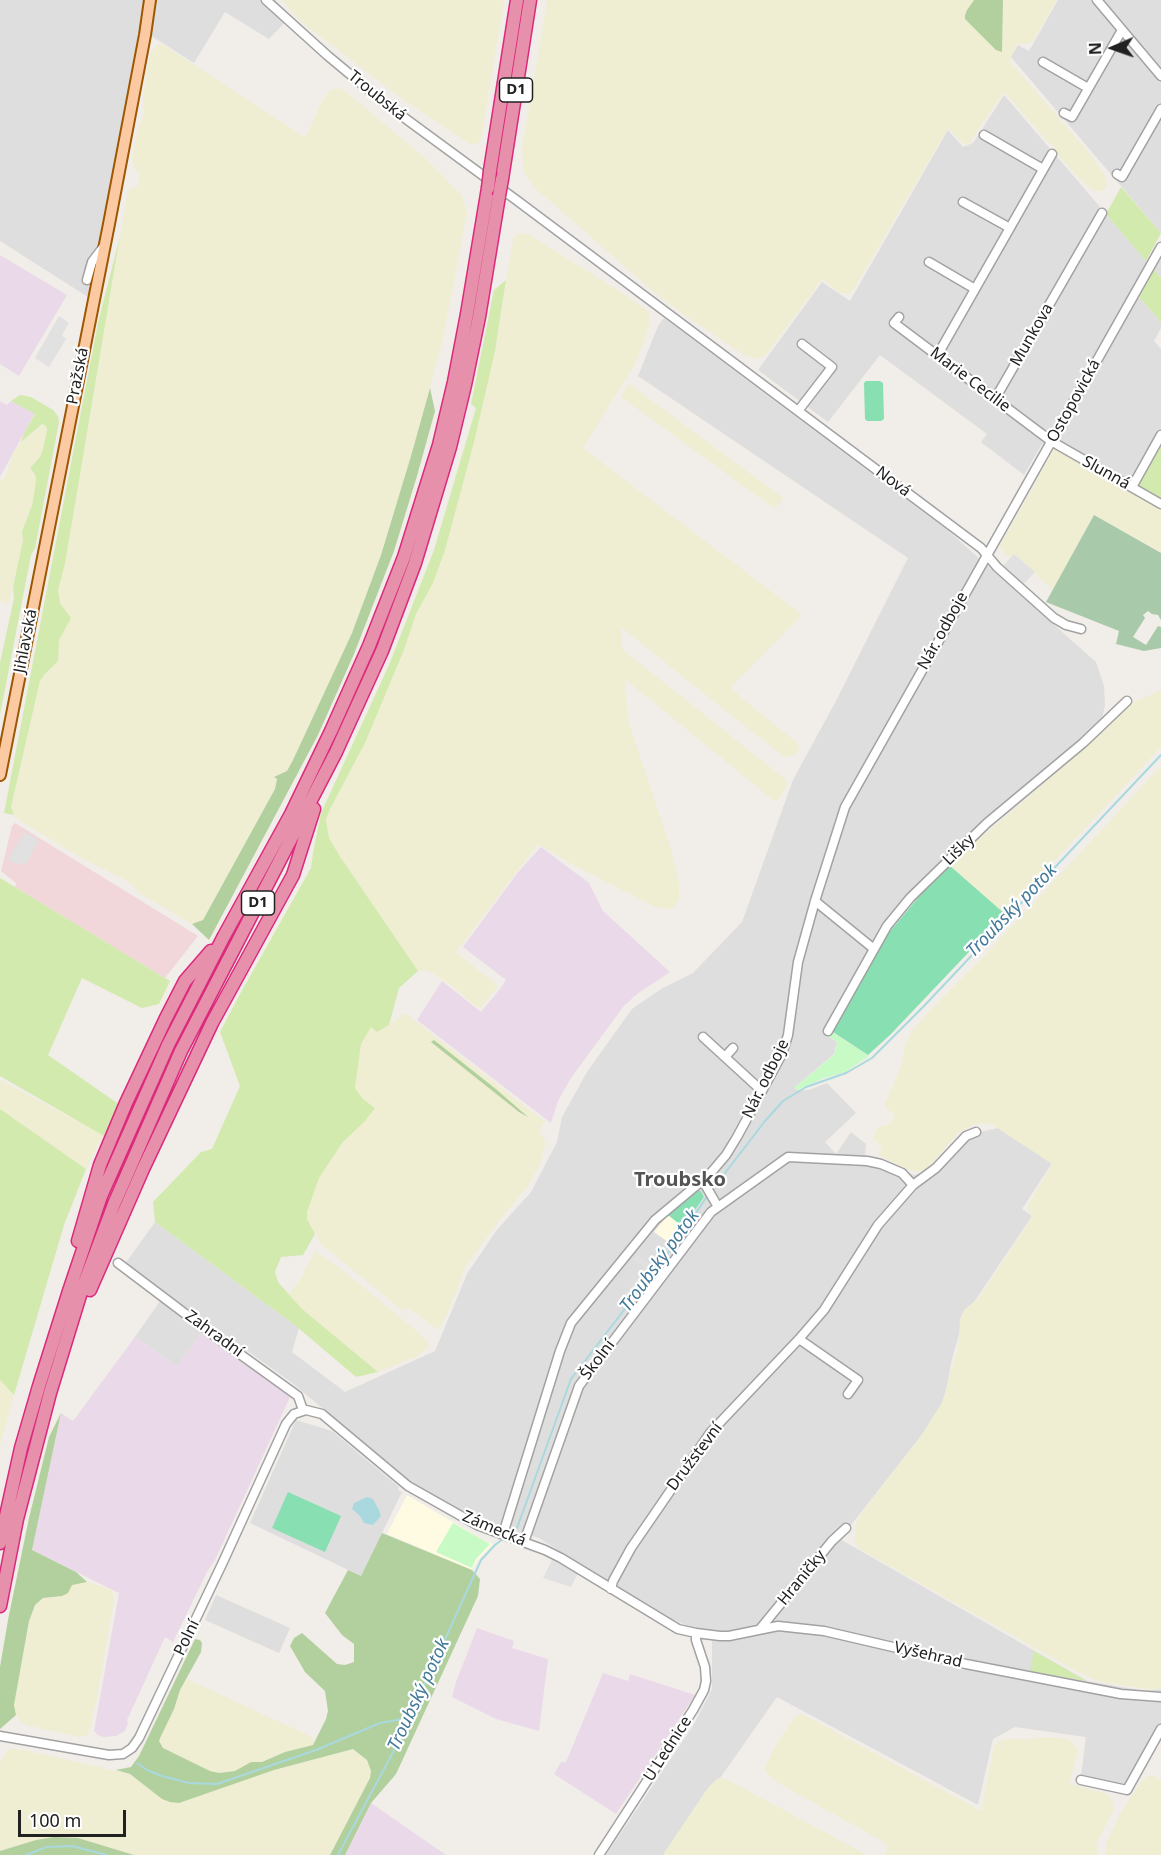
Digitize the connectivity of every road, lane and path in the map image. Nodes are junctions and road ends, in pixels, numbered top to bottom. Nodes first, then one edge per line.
1 (150, 0) edge
2 (266, 0) edge
3 (517, 0) edge
4 (530, 0) edge
5 (1097, 0) edge
6 (1122, 30) junction
7 (1043, 62) dead end
8 (1161, 76) edge
9 (1088, 88) junction
10 (1161, 109) edge
11 (1064, 113) dead end
12 (984, 135) dead end
13 (1052, 154) dead end
14 (1043, 169) junction
15 (1117, 174) dead end
16 (496, 187) junction
17 (963, 202) dead end
18 (1102, 213) dead end
19 (1010, 228) junction
20 (105, 246) junction
21 (1161, 247) edge
22 (929, 262) dead end
23 (87, 280) dead end
24 (632, 288) joint
25 (975, 289) junction
26 (899, 317) dead end
27 (802, 344) dead end
28 (937, 356) junction
29 (995, 399) junction
30 (798, 411) junction
31 (1161, 435) edge
32 (1051, 441) junction
33 (1132, 487) junction
34 (1161, 504) edge
35 (53, 506) joint
36 (986, 555) junction
37 (1081, 629) dead end
38 (1127, 701) dead end
39 (336, 752) junction
40 (0, 776) edge
41 (815, 901) junction
42 (874, 949) junction
43 (828, 1031) dead end
44 (703, 1038) dead end
45 (733, 1048) dead end
46 (725, 1057) junction
47 (762, 1091) junction
48 (976, 1132) dead end
49 (703, 1181) junction
50 (913, 1185) junction
51 (718, 1208) junction
52 (117, 1263) dead end
53 (70, 1332) junction
54 (799, 1339) junction
55 (848, 1394) dead end
56 (303, 1410) junction
57 (846, 1528) dead end
58 (507, 1536) junction
59 (524, 1542) junction
60 (0, 1543) edge
61 (611, 1588) junction
62 (0, 1606) edge
63 (760, 1629) junction
64 (696, 1633) junction
65 (1161, 1697) edge
66 (1161, 1729) edge
67 (0, 1736) edge
68 (1081, 1780) dead end
69 (599, 1855) edge

1 - 20 main road, Pražská
2 - 16 street, Troubská
3 - 16 highway, D1, bridge
4 - 16 highway, D1
5 - 6 street
6 - 8 street
6 - 9 street
7 - 9 street
9 - 11 street
10 - 15 street
12 - 14 street
13 - 14 street
14 - 19 street
16 - 24 street, Troubská
16 - 39 highway, D1
16 - 60 highway, D1
17 - 19 street
18 - 29 street, Munkova
19 - 25 street
20 - 23 street, Pražská
20 - 35 main road, Pražská
21 - 32 street, Ostopovická
22 - 25 street
24 - 30 street, Nová
25 - 28 street
26 - 28 street, Marie Cecilie
27 - 30 street
28 - 29 street, Marie Cecilie
29 - 32 street, Marie Cecilie
30 - 36 street, Nová
31 - 33 street
32 - 33 street, Slunná
32 - 36 street, Ostopovická
33 - 34 street, Slunná
35 - 40 main road, Jihlavská
36 - 37 street, Nová
36 - 41 street, Nár. odboje
38 - 42 street, Lišky
39 - 53 highway, D1
39 - 53 highway
41 - 42 street
41 - 47 street, Nár. odboje
42 - 43 street, Lišky
44 - 46 street
45 - 46 street
46 - 47 street
47 - 49 street, Nár. odboje
48 - 50 street, Družstevní
49 - 51 street
49 - 58 street, Nár. odboje
50 - 51 street, Školní
50 - 54 street, Družstevní
51 - 59 street, Školní
52 - 56 street, Zahradní
53 - 62 highway, D1
54 - 55 street
54 - 61 street, Družstevní
56 - 58 street, Zámecká
56 - 67 street, Polní
57 - 63 street, Hraničky
58 - 59 street, Zámecká
59 - 61 street, Zámecká
61 - 64 street, Zámecká
63 - 64 street, Vyšehrad
63 - 65 street, Vyšehrad
64 - 69 street, U Lednice
66 - 68 street

